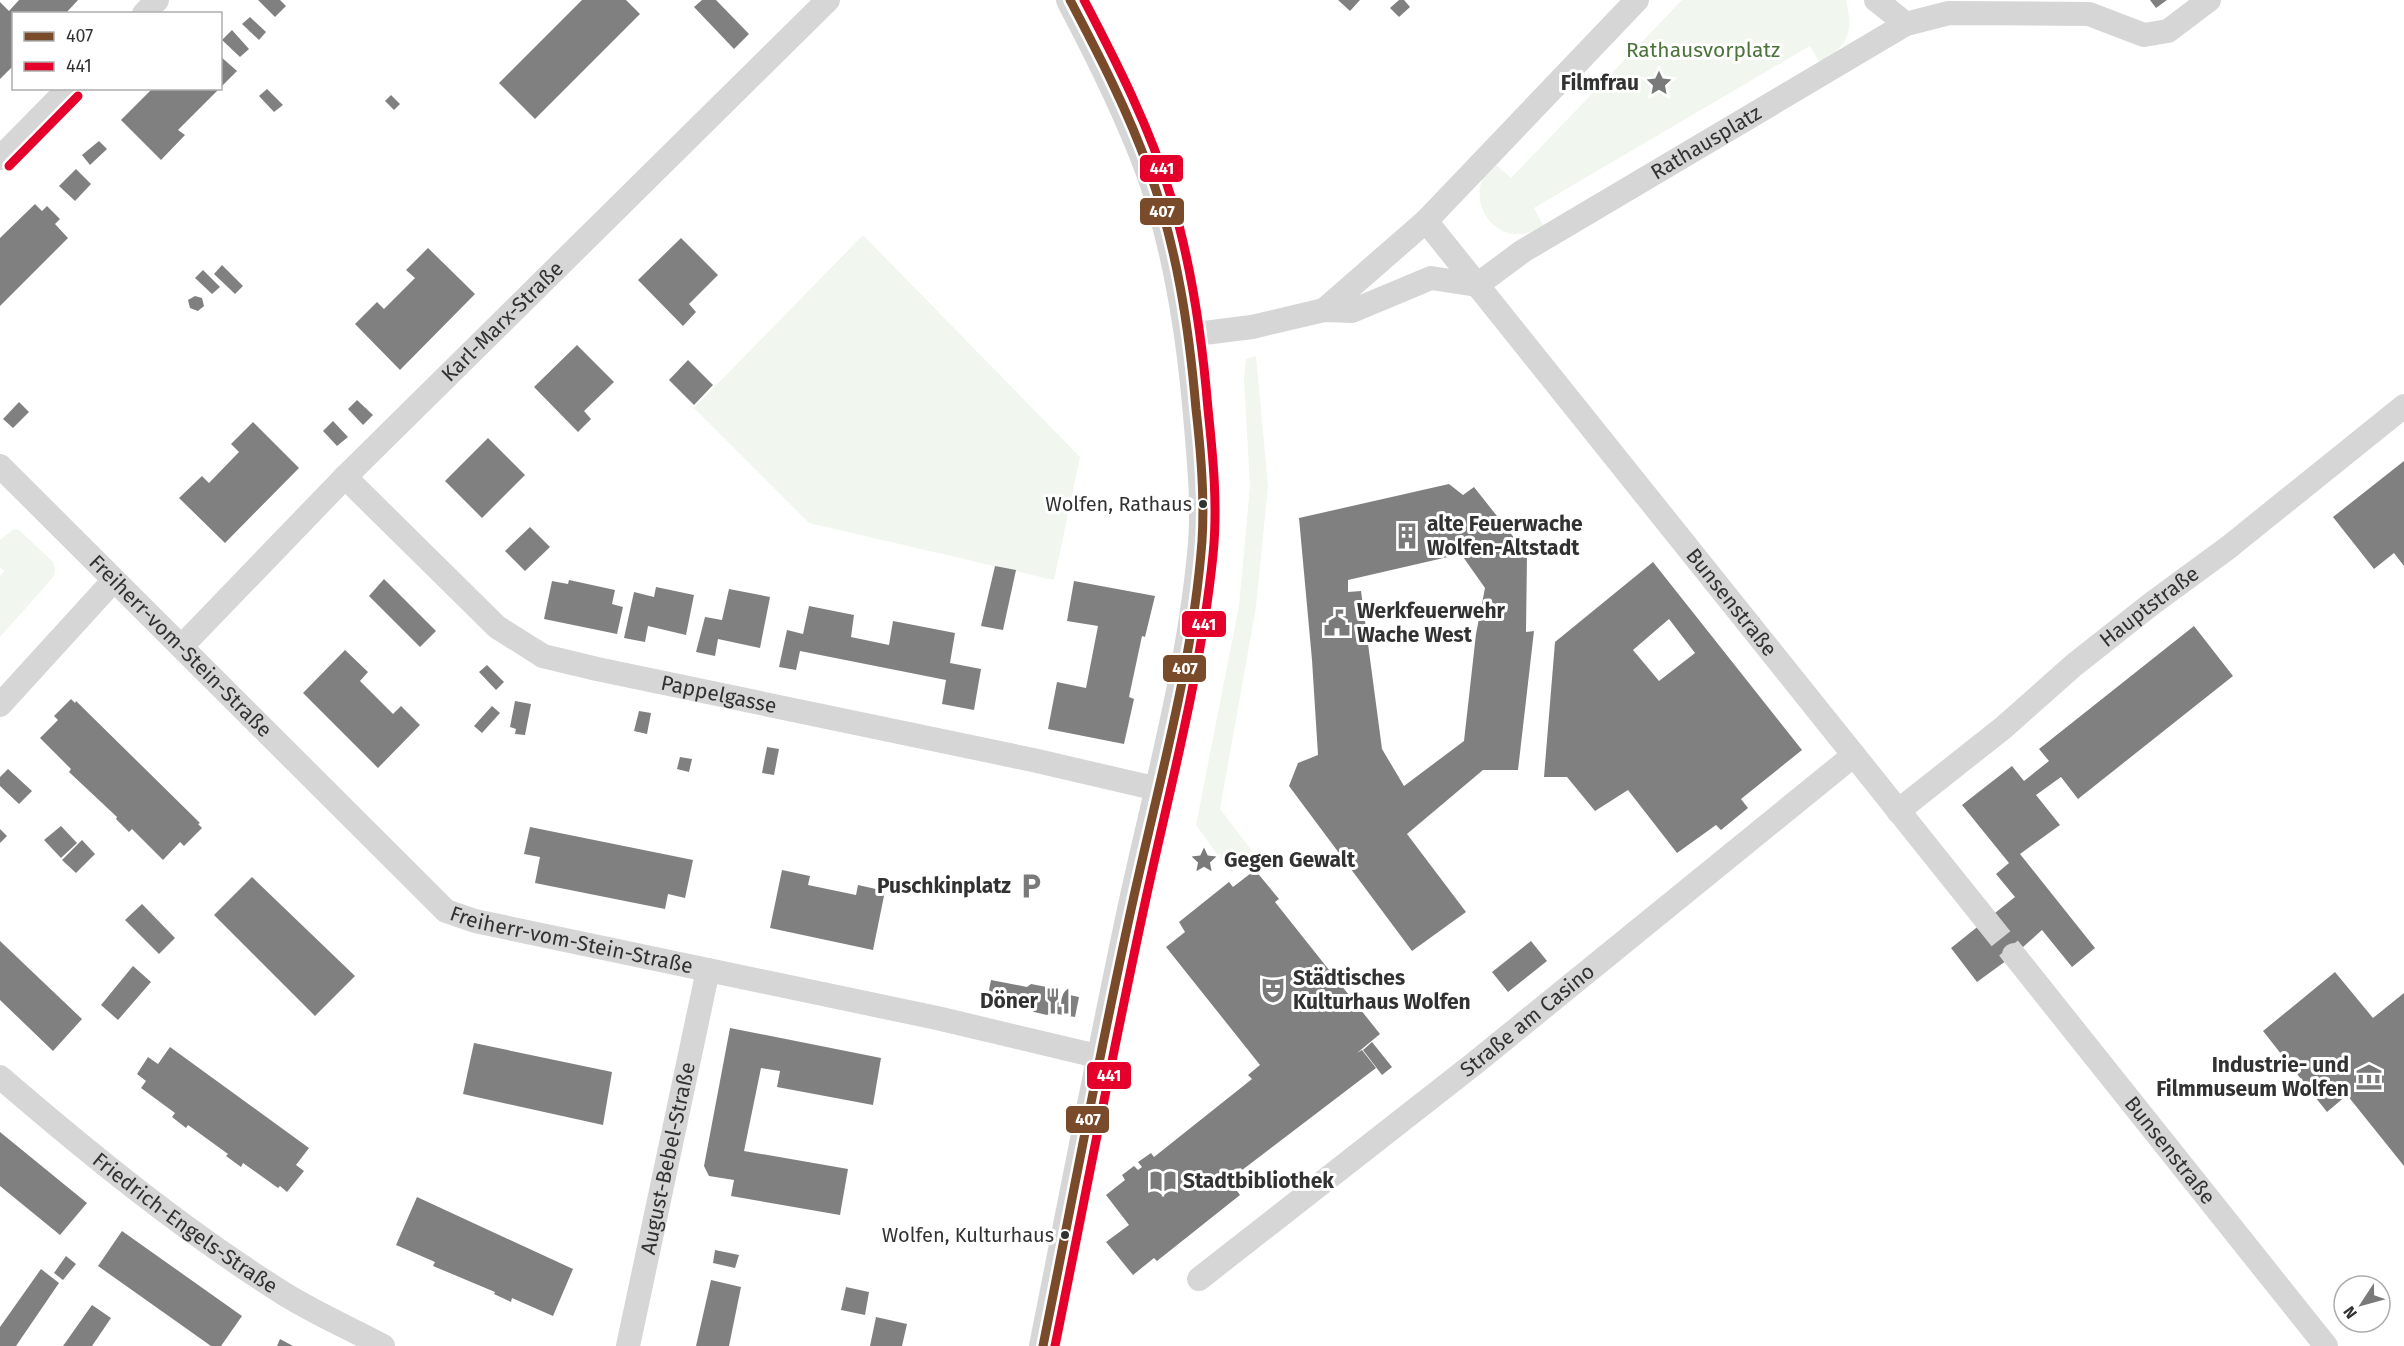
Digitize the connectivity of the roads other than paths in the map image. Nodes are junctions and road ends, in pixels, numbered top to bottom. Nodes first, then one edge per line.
1 (828, 0) edge
2 (1070, 0) edge
3 (1637, 0) edge
4 (1876, 0) edge
5 (2209, 0) edge
6 (1906, 24) junction
7 (67, 90) edge
8 (0, 158) edge
9 (1425, 221) junction
10 (1477, 285) junction
11 (1324, 310) junction
12 (1188, 335) junction
13 (2404, 406) edge
14 (0, 466) edge
15 (345, 477) junction
16 (114, 580) junction
17 (182, 646) junction
18 (0, 705) edge
19 (1854, 755) junction
20 (1158, 789) junction
21 (1898, 811) junction
22 (1986, 920) tunnel mouth
23 (2014, 956) tunnel mouth
24 (708, 970) junction
25 (1101, 1057) junction
26 (0, 1077) edge
27 (1199, 1279) dead end
28 (383, 1346) edge
29 (628, 1346) edge
30 (1043, 1346) edge
31 (2326, 1346) edge

1 - 15 street, Karl-Marx-Straße
2 - 12 street
3 - 9 street
4 - 6 street
5 - 6 street, Rathausplatz
6 - 10 street, Rathausplatz
7 - 8 street
9 - 10 street, Bunsenstraße
9 - 11 street
10 - 11 street
10 - 19 street, Bunsenstraße
11 - 12 street
12 - 20 street
13 - 21 street, Hauptstraße
14 - 16 street, Freiherr-vom-Stein-Straße
15 - 17 street, Karl-Marx-Straße
15 - 20 street, Pappelgasse
16 - 17 street, Freiherr-vom-Stein-Straße
16 - 18 street
17 - 24 street, Freiherr-vom-Stein-Straße
19 - 21 street, Bunsenstraße
19 - 27 street, Straße am Casino
20 - 25 street
21 - 22 street, Bunsenstraße
23 - 31 street, Bunsenstraße
24 - 25 street, Freiherr-vom-Stein-Straße
24 - 29 street, August-Bebel-Straße
25 - 30 street
26 - 28 street, Friedrich-Engels-Straße

